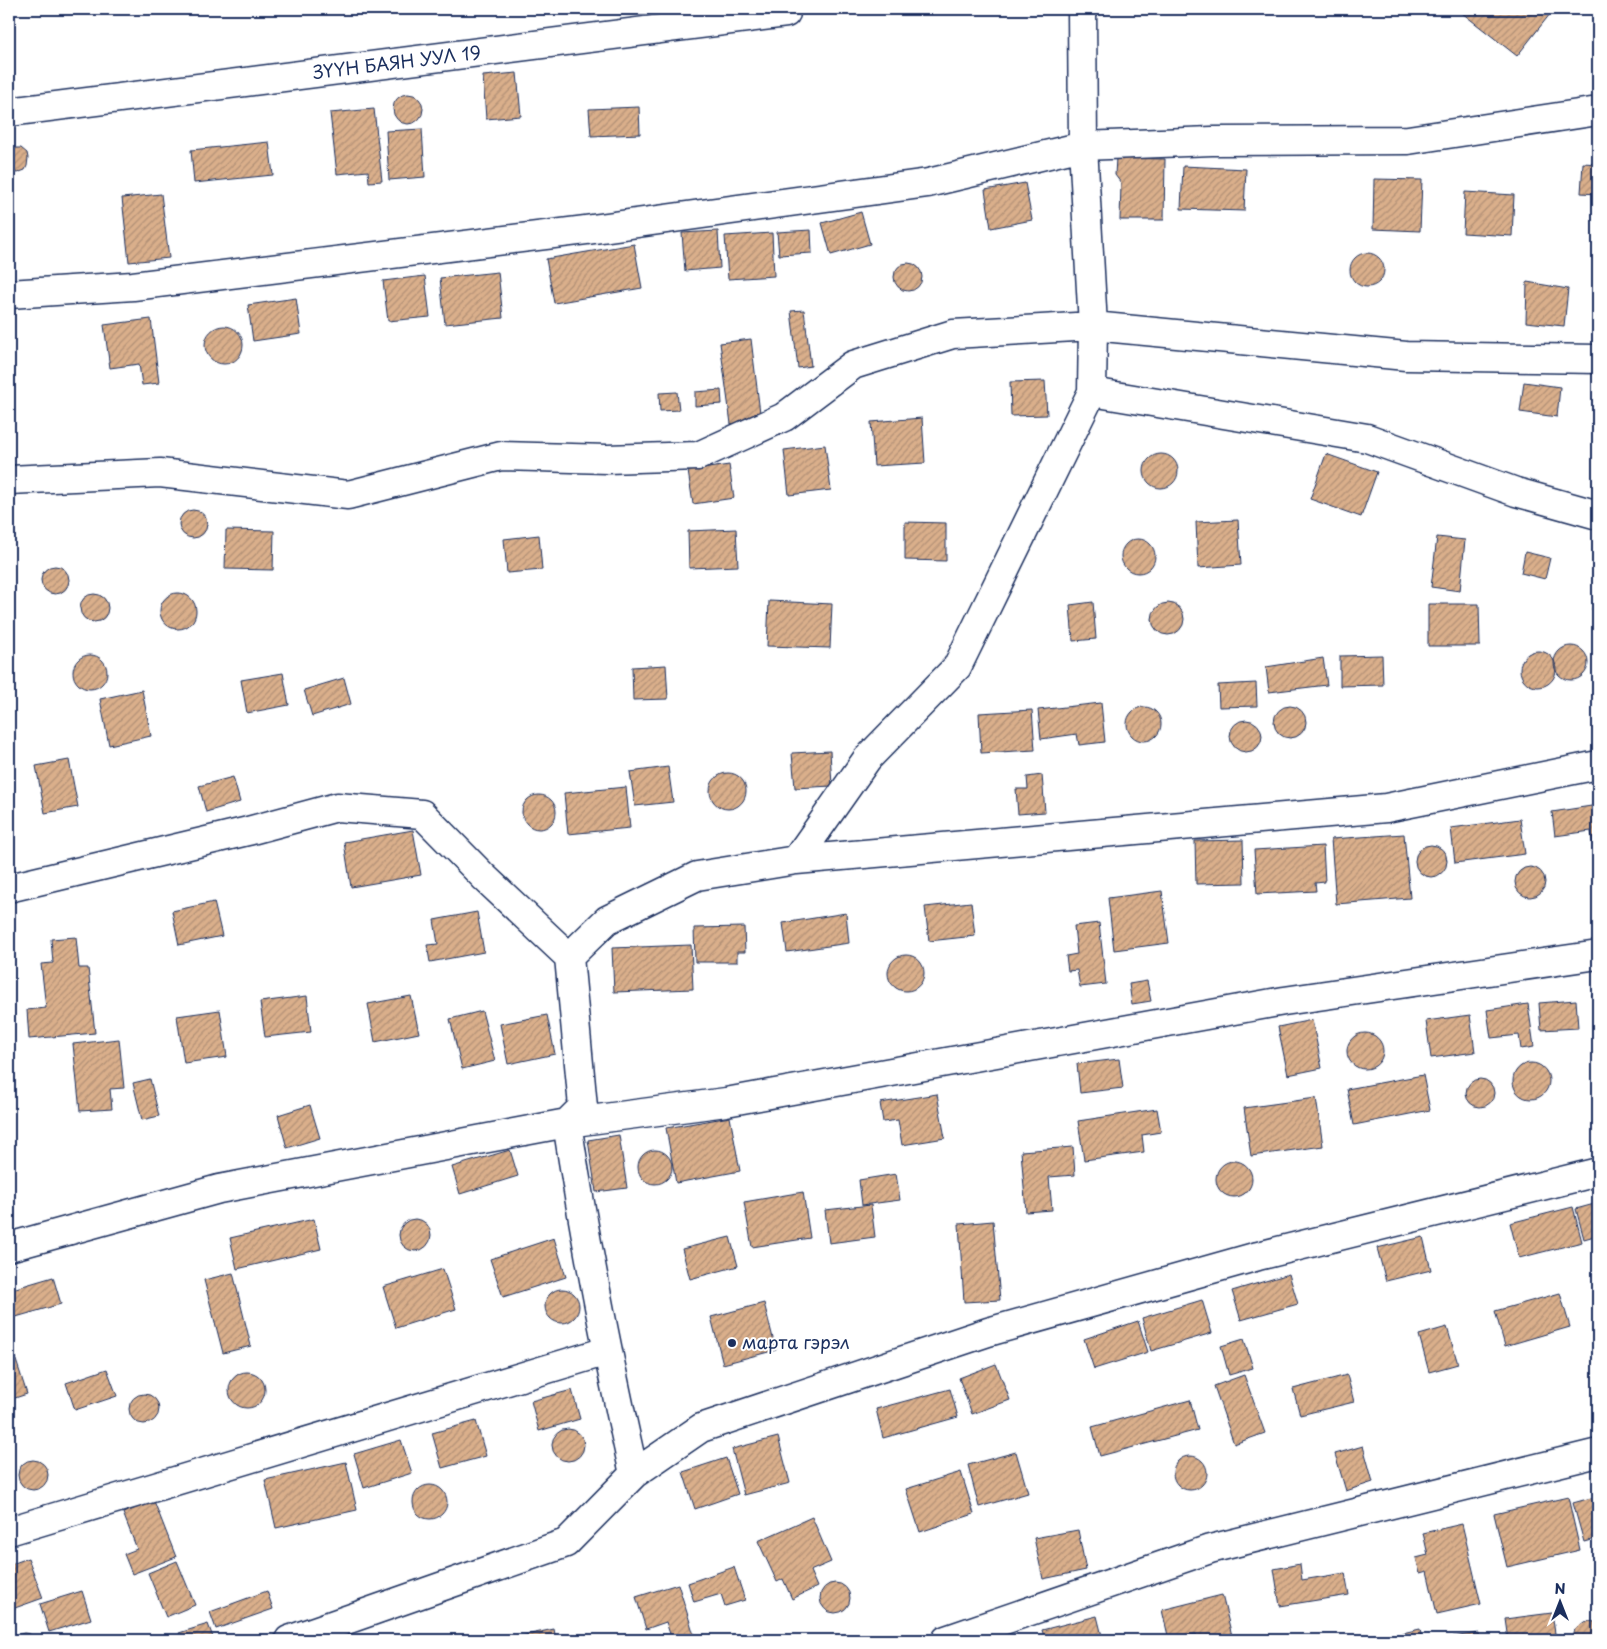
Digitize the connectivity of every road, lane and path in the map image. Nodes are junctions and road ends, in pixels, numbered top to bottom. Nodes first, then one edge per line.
1 (1082, 9) edge
2 (786, 12) dead end
3 (1598, 111) edge
4 (9, 112) edge
5 (1083, 146) junction
6 (9, 294) edge
7 (1093, 326) junction
8 (1598, 358) edge
9 (1092, 392) junction
10 (9, 480) edge
11 (1598, 514) edge
12 (1598, 765) edge
13 (796, 860) junction
14 (9, 888) edge
15 (1598, 955) edge
16 (569, 956) junction
17 (567, 1123) junction
18 (1598, 1172) edge
19 (9, 1247) edge
20 (606, 1351) junction
21 (1598, 1453) edge
22 (634, 1474) junction
23 (9, 1531) edge
24 (289, 1640) edge
25 (946, 1640) edge

1 - 5 street
2 - 4 street, ЗҮҮН БАЯН УУЛ 19
3 - 5 street
5 - 6 street
5 - 7 street
7 - 8 street
7 - 9 street
7 - 10 street
9 - 11 street
9 - 13 street
12 - 13 street
13 - 16 street
14 - 16 street
15 - 17 street
16 - 17 street
17 - 19 street
17 - 20 street
18 - 22 street
20 - 22 street
20 - 23 street
21 - 25 street
22 - 24 street

